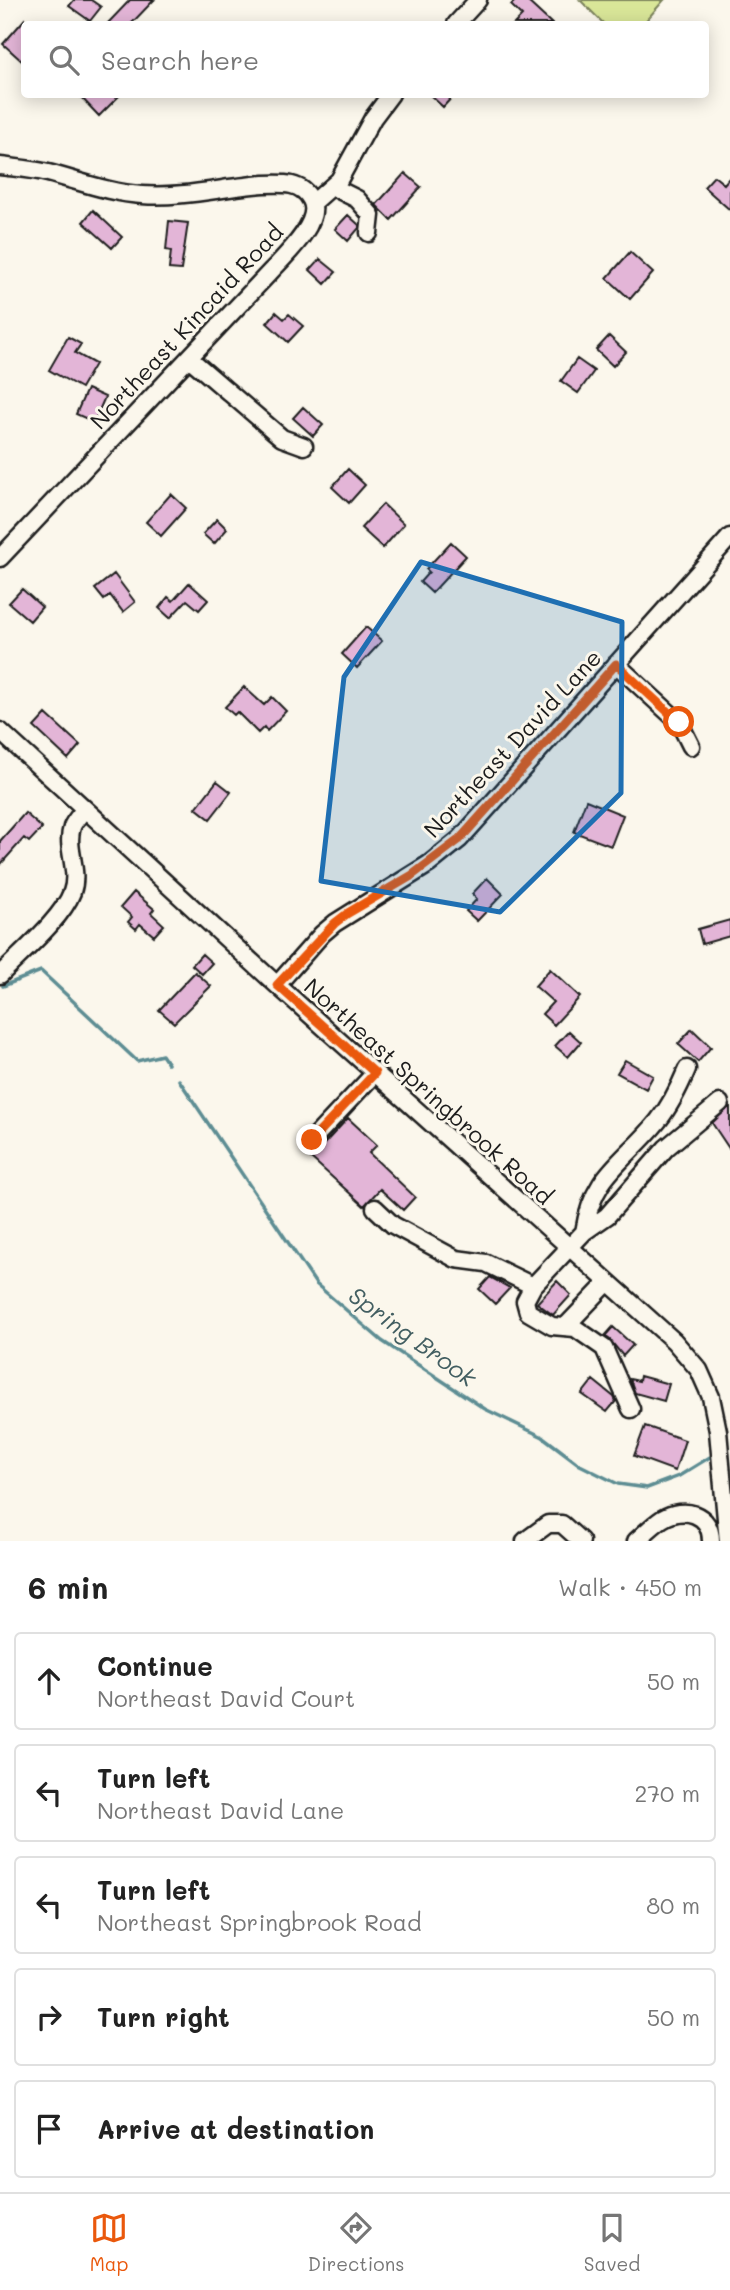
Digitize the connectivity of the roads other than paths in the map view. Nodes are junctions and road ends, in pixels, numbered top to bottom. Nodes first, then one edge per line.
1 (478, 0) edge
2 (459, 21) edge
3 (388, 98) edge
4 (0, 166) edge
5 (333, 187) junction
6 (313, 203) junction
7 (369, 233) dead end
8 (189, 358) junction
9 (304, 446) dead end
10 (730, 537) edge
11 (0, 558) edge
12 (616, 664) junction
13 (0, 731) edge
14 (691, 746) dead end
15 (85, 809) junction
16 (0, 975) edge
17 (277, 985) junction
18 (687, 1069) dead end
19 (375, 1073) junction
20 (720, 1103) dead end
21 (312, 1140) dead end
22 (375, 1208) dead end
23 (584, 1232) junction
24 (569, 1247) junction
25 (608, 1282) junction
26 (533, 1286) junction
27 (565, 1327) junction
28 (631, 1409) dead end
29 (722, 1410) edge
30 (526, 1541) edge
31 (581, 1541) edge
32 (636, 1541) edge
33 (711, 1541) edge
34 (728, 1541) edge

1 - 2 street
3 - 5 street
4 - 6 street, Northeast Kincaid Road
5 - 6 street
5 - 7 street
6 - 8 street, Northeast Kincaid Road
8 - 9 street
8 - 11 street, Northeast Kincaid Road
10 - 12 street, Northeast David Lane
12 - 14 street
12 - 17 street, Northeast David Lane
13 - 15 street, Northeast Springbrook Road
15 - 16 street
15 - 17 street, Northeast Springbrook Road
17 - 19 street, Northeast Springbrook Road
18 - 23 street
19 - 21 street
19 - 24 street, Northeast Springbrook Road
20 - 23 street
22 - 26 street
23 - 24 street
24 - 25 street, Northeast Springbrook Road
24 - 26 street
25 - 27 street
25 - 29 street, Northeast Springbrook Road
26 - 27 street
27 - 28 street
29 - 34 street, Northeast Springbrook Road
30 - 31 street
32 - 33 street

